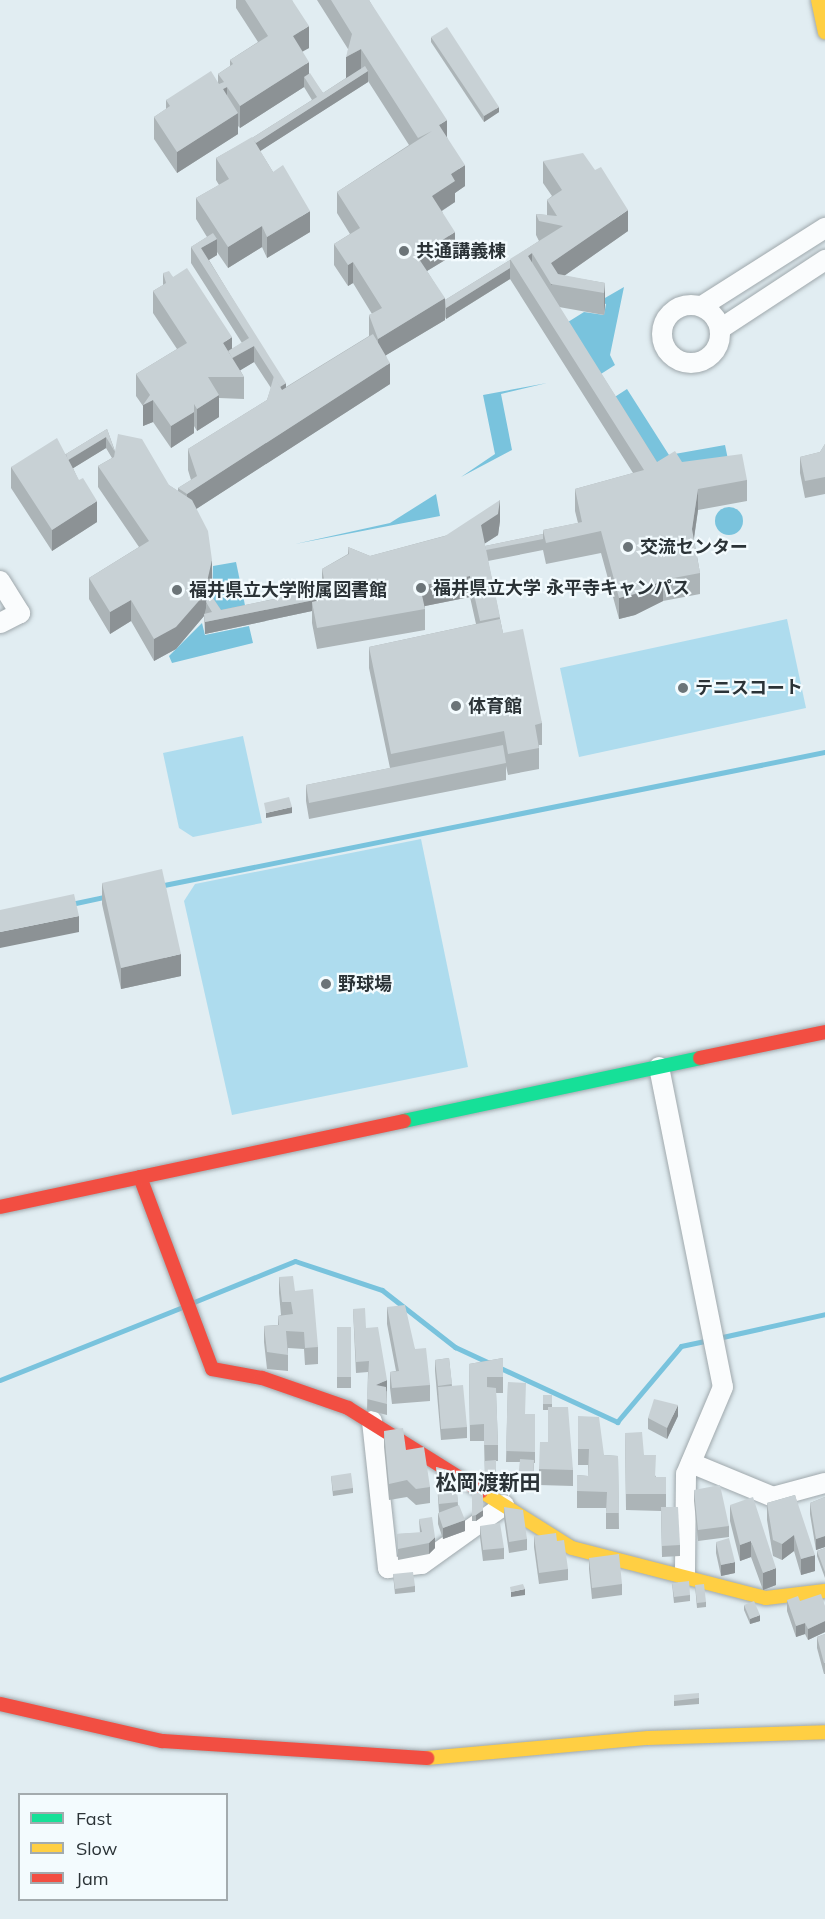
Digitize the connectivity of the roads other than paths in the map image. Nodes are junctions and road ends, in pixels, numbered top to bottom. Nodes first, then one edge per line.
1 (818, 0) edge
2 (825, 32) edge
3 (825, 228) edge
4 (825, 260) edge
5 (702, 306) junction
6 (720, 329) junction
7 (0, 581) edge
8 (0, 623) edge
9 (825, 1032) edge
10 (659, 1067) junction
11 (140, 1177) junction
12 (0, 1206) edge
13 (372, 1421) junction
14 (691, 1463) junction
15 (825, 1483) edge
16 (504, 1505) junction
17 (685, 1575) junction
18 (825, 1591) edge
19 (0, 1704) edge
20 (825, 1732) edge

1 - 2 street
3 - 5 street
4 - 6 street
5 - 6 street
5 - 6 street
7 - 8 street
9 - 10 street
10 - 11 street
10 - 14 street
11 - 12 street
11 - 13 street
13 - 16 street
13 - 16 street
14 - 15 street
14 - 17 street
16 - 17 street
17 - 18 street
19 - 20 street

